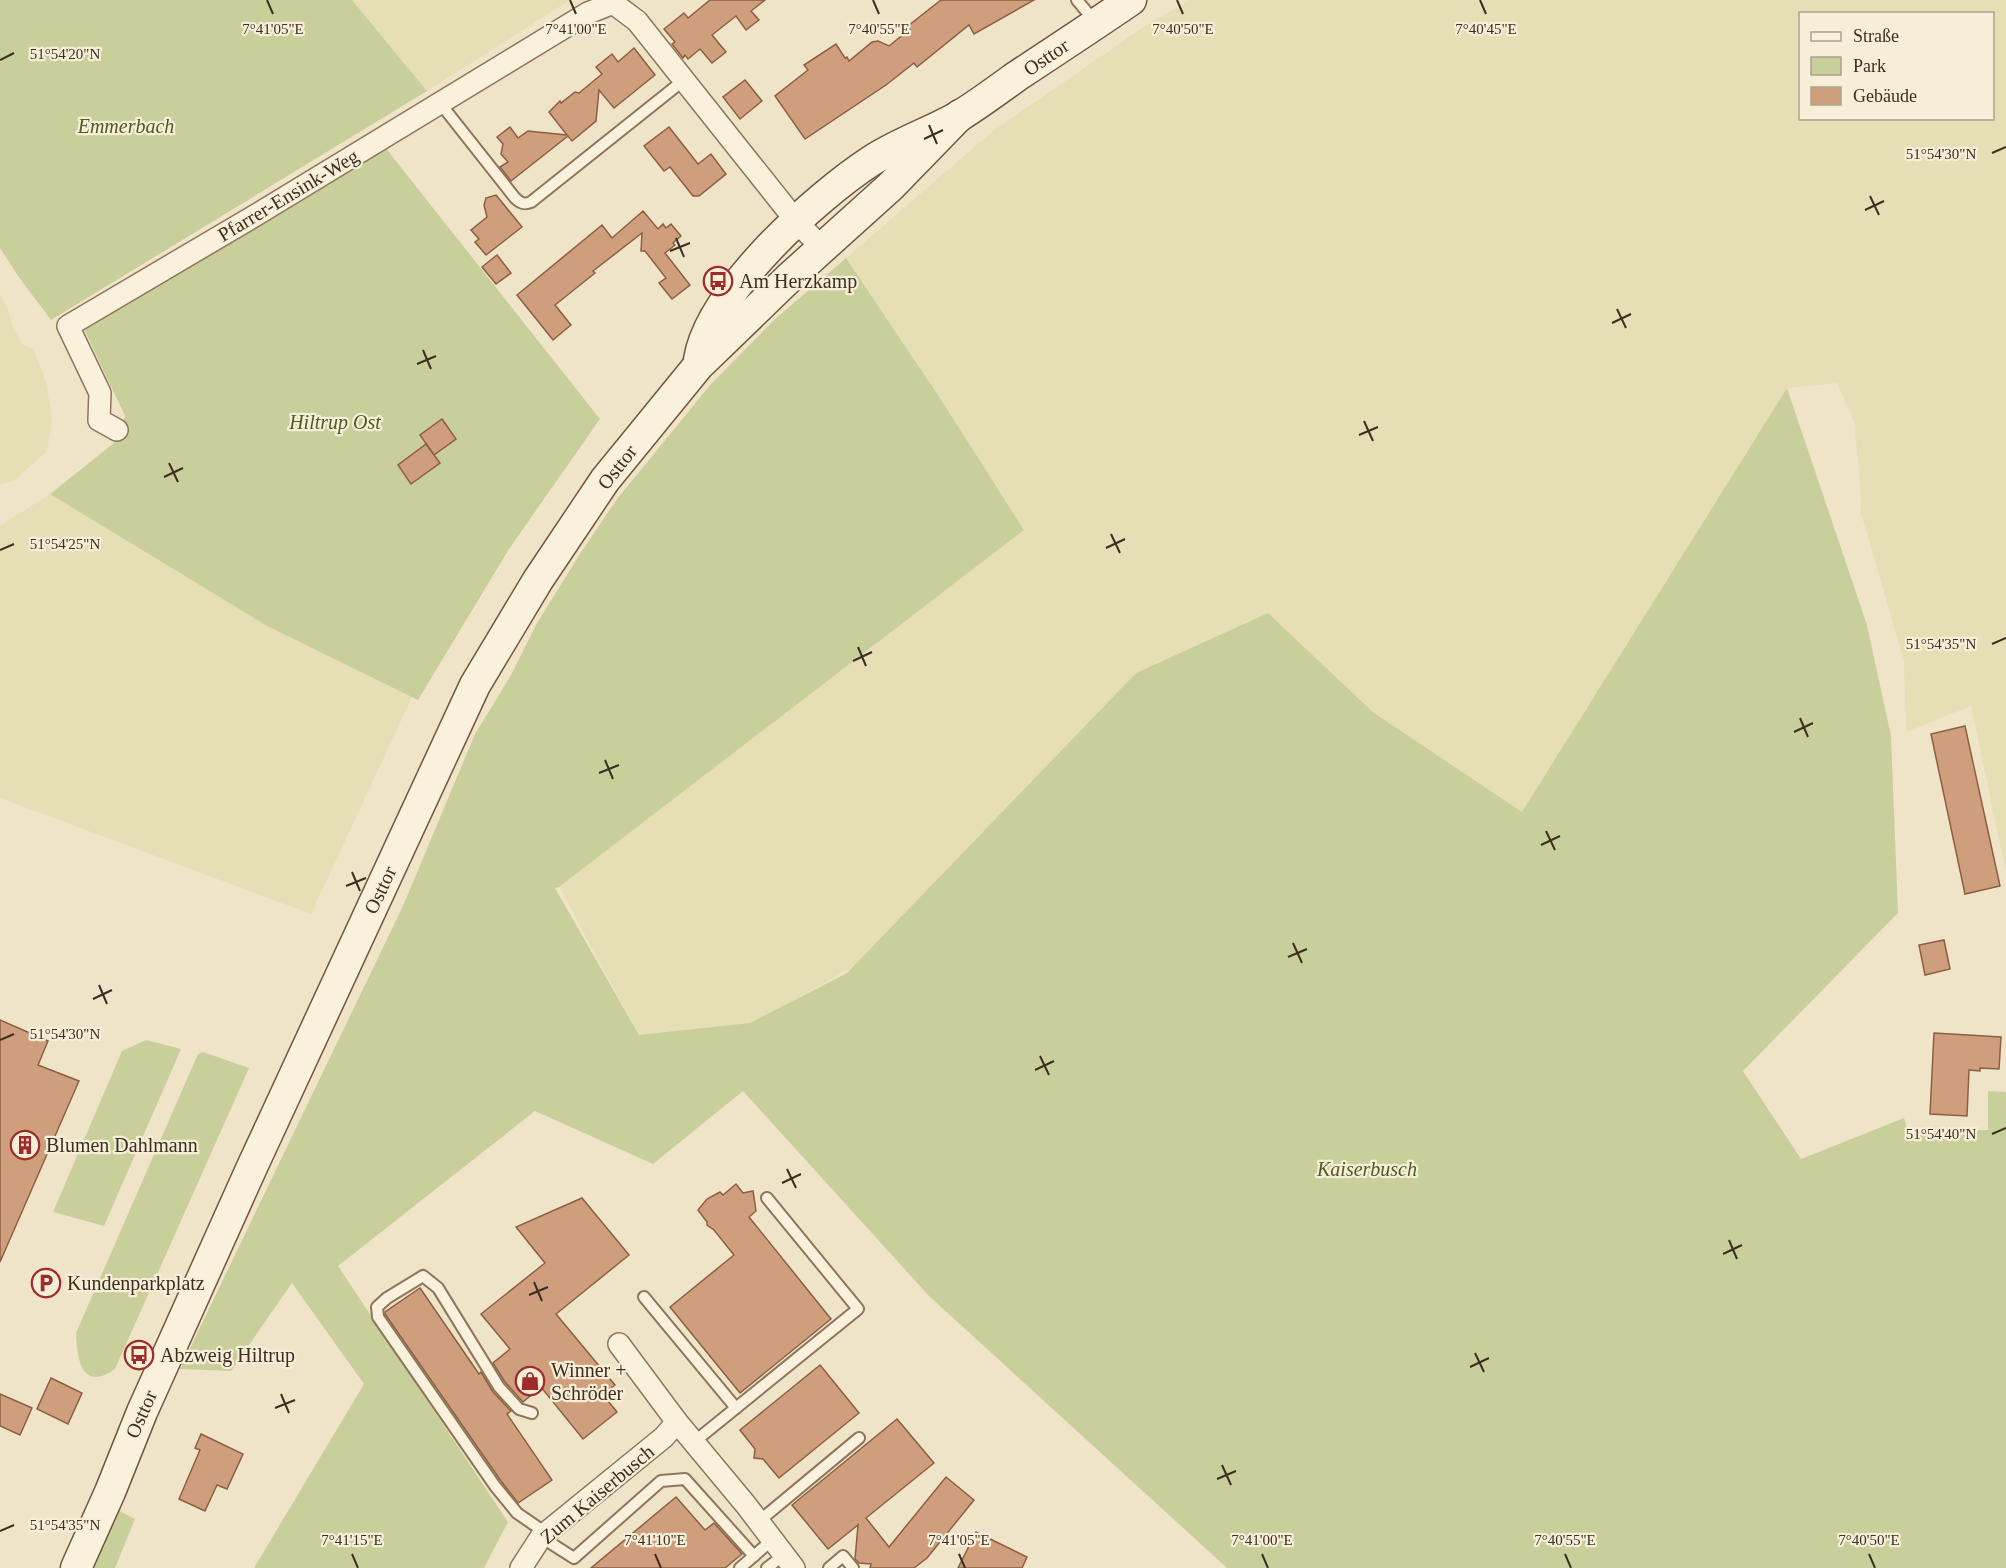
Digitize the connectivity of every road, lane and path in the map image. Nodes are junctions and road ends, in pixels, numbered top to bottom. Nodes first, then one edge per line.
1 (1077, 0) edge
2 (1131, 0) edge
3 (613, 1) edge
4 (1096, 24) junction
5 (684, 80) junction
6 (440, 103) junction
7 (960, 115) junction
8 (796, 221) junction
9 (822, 248) junction
10 (698, 366) junction
11 (117, 430) dead end
12 (767, 1198) dead end
13 (644, 1297) dead end
14 (619, 1344) dead end
15 (736, 1408) junction
16 (532, 1413) dead end
17 (677, 1422) junction
18 (859, 1438) dead end
19 (694, 1443) junction
20 (126, 1449) junction
21 (758, 1522) junction
22 (544, 1535) junction
23 (754, 1556) junction
24 (780, 1558) edge
25 (59, 1568) edge
26 (76, 1568) edge
27 (521, 1568) edge
28 (740, 1568) edge
29 (829, 1568) edge
30 (853, 1568) edge

1 - 4 lane
2 - 4 main road, Osttor
3 - 5 street, Pfarrer-Ensink-Weg
3 - 6 street, Pfarrer-Ensink-Weg
4 - 7 main road, Osttor
5 - 6 lane
5 - 8 street, Pfarrer-Ensink-Weg
6 - 11 street, Pfarrer-Ensink-Weg
7 - 8 main road, Osttor
7 - 9 main road, Osttor
8 - 9 street, Pfarrer-Ensink-Weg
8 - 10 main road, Osttor
9 - 10 main road, Osttor
10 - 20 main road, Osttor
12 - 15 lane
13 - 15 lane
14 - 17 street
15 - 19 lane
16 - 22 lane
17 - 19 street
17 - 22 street, Zum Kaiserbusch
18 - 21 lane
19 - 21 street
20 - 25 main road, Osttor
20 - 26 main road, Osttor
21 - 24 street
22 - 23 lane
22 - 27 street, Zum Kaiserbusch
23 - 24 lane
23 - 28 lane
29 - 30 lane

